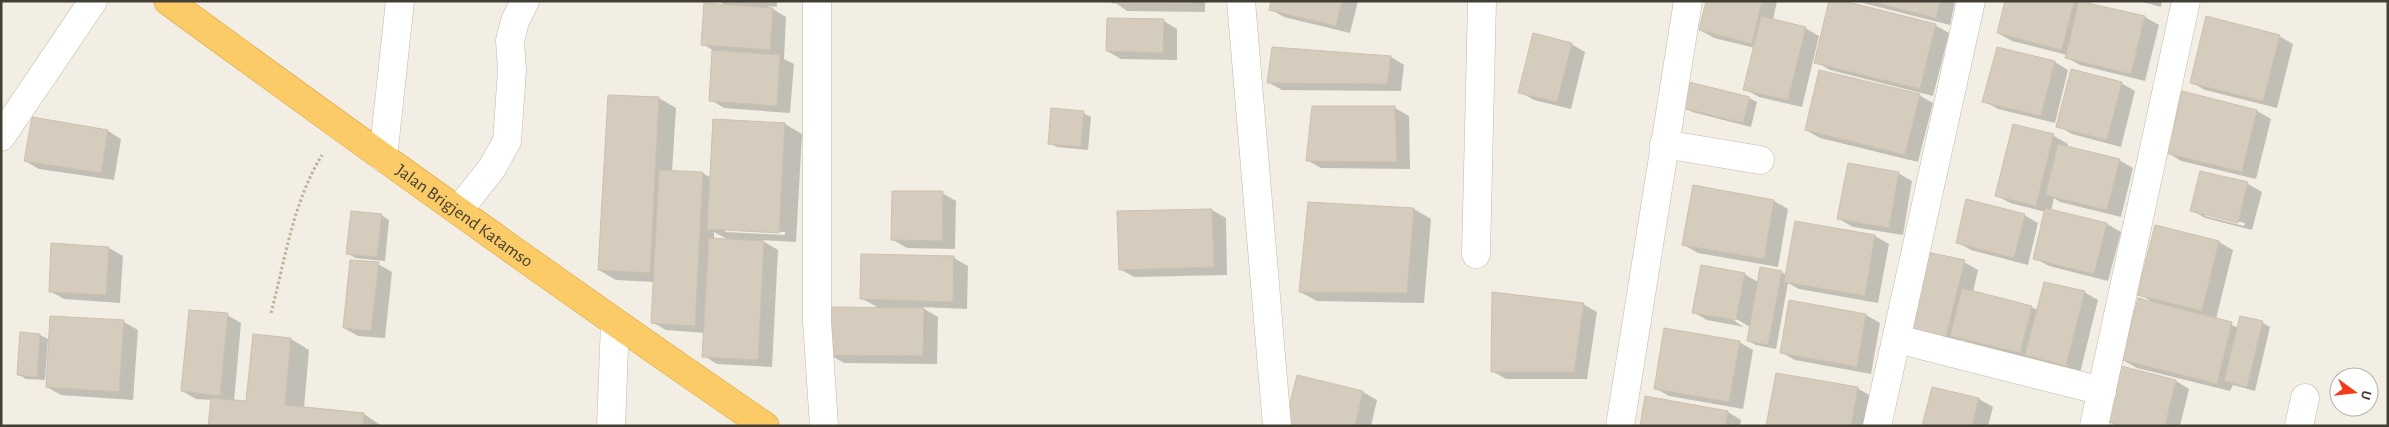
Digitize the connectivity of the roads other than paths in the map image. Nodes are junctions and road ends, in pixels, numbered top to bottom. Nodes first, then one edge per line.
1 (93, 1) edge
2 (168, 1) edge
3 (400, 1) edge
4 (525, 1) edge
5 (816, 1) edge
6 (1241, 1) edge
7 (1482, 1) edge
8 (1688, 1) edge
9 (1971, 1) edge
10 (2186, 1) edge
11 (1, 136) edge
12 (1664, 144) junction
13 (383, 158) junction
14 (1760, 160) dead end
15 (458, 211) junction
16 (1476, 254) dead end
17 (615, 323) junction
18 (1897, 339) junction
19 (2102, 391) junction
20 (2305, 398) dead end
21 (611, 426) edge
22 (765, 426) edge
23 (824, 426) edge
24 (1277, 426) edge
25 (1620, 426) edge
26 (1877, 426) edge
27 (2094, 426) edge
28 (2299, 426) edge

1 - 11 street
2 - 13 highway, Jalan Brigjend Katamso
3 - 13 street
4 - 15 street
5 - 23 street
6 - 24 street
7 - 16 street
8 - 12 street
9 - 18 street
10 - 19 street
12 - 14 street
12 - 25 street
13 - 15 highway, Jalan Brigjend Katamso
15 - 17 highway, Jalan Brigjend Katamso
17 - 21 street
17 - 22 highway, Jalan Brigjend Katamso
18 - 19 street
18 - 26 street
19 - 27 street
20 - 28 street

